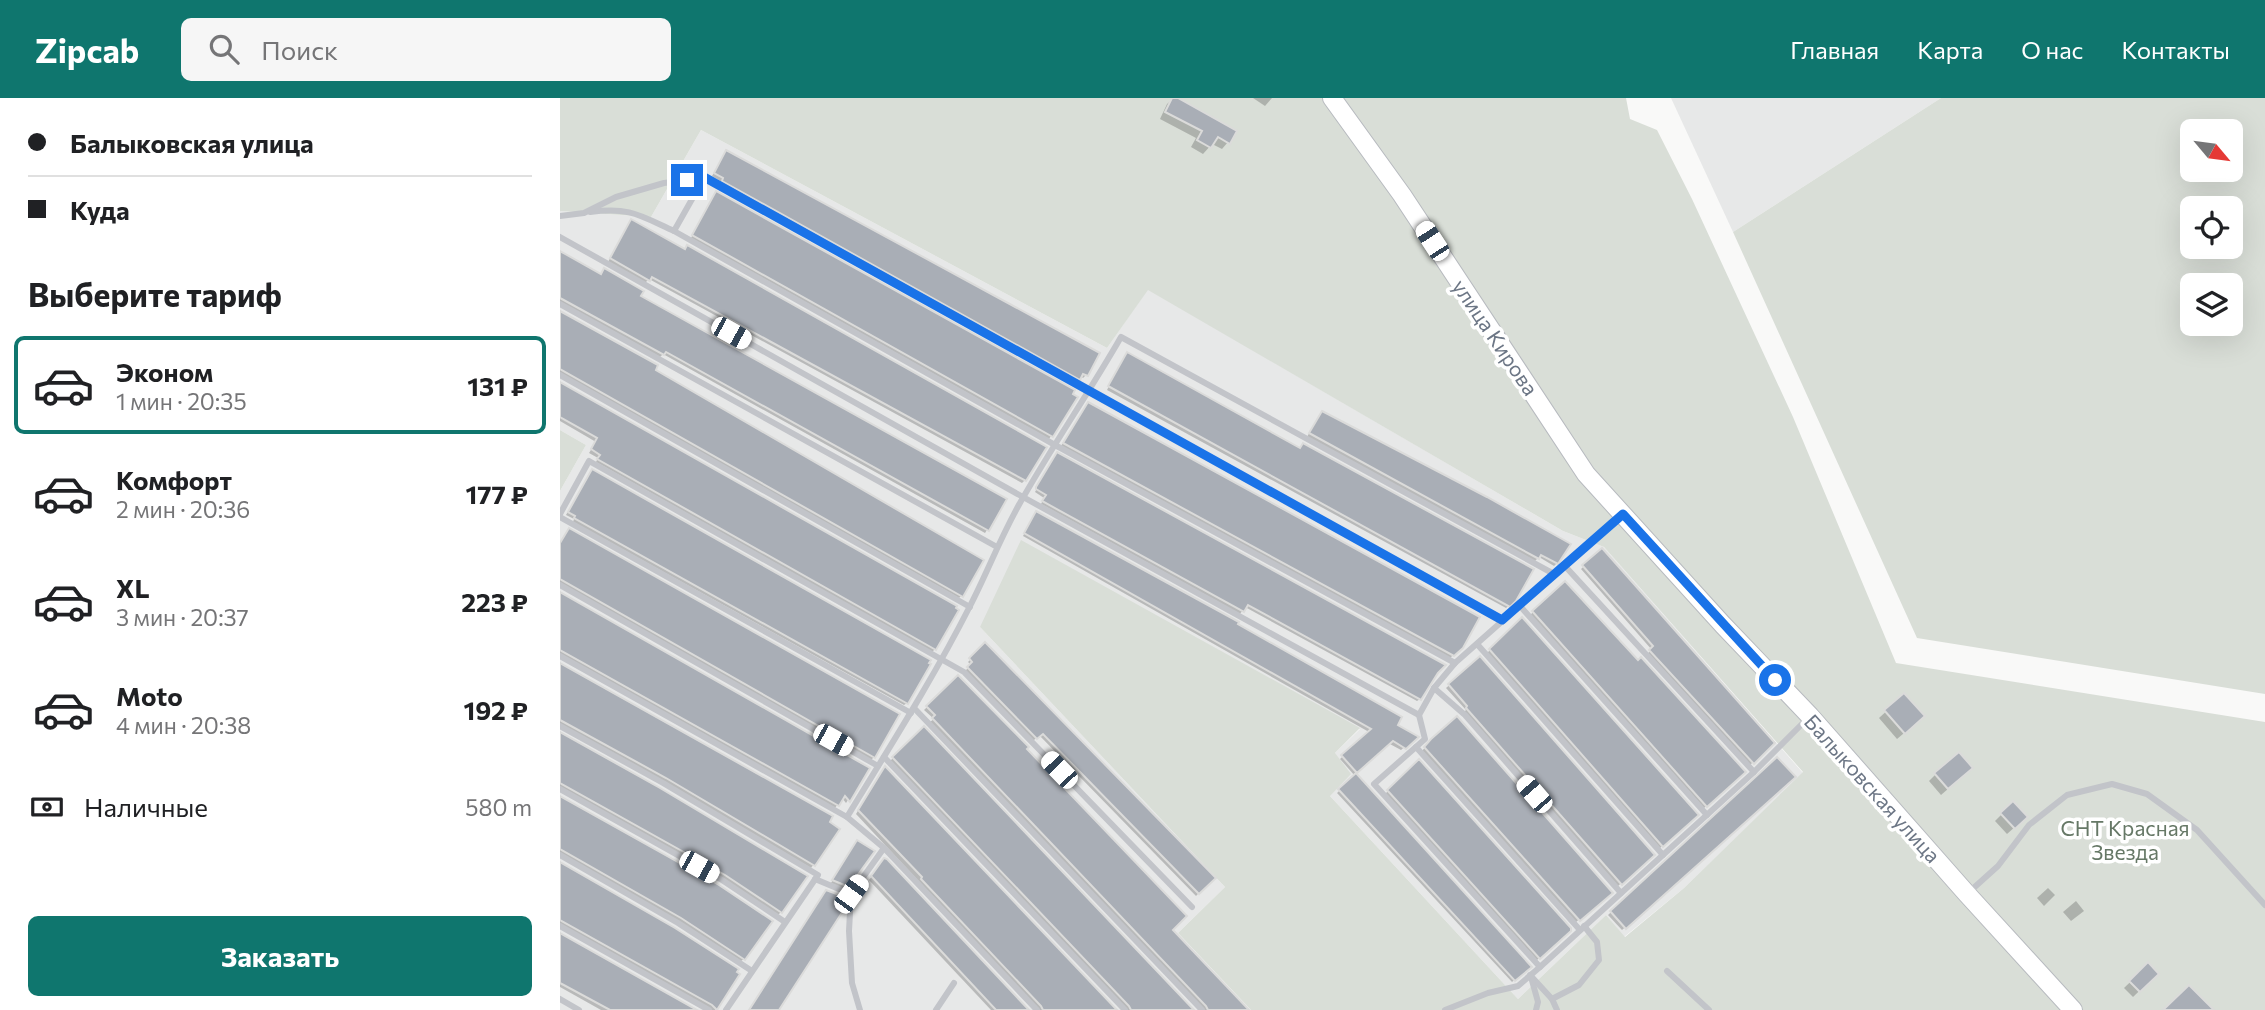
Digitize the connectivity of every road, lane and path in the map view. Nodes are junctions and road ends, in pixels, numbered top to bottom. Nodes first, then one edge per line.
1 (1332, 98) edge
2 (704, 177) junction
3 (584, 213) junction
4 (560, 216) edge
5 (674, 231) junction
6 (560, 237) edge
7 (560, 304) edge
8 (560, 375) edge
9 (1089, 392) junction
10 (1055, 445) junction
11 (1586, 474) joint
12 (1023, 497) junction
13 (1623, 514) junction
14 (560, 515) edge
15 (997, 547) junction
16 (1564, 565) junction
17 (1554, 574) junction
18 (560, 585) edge
19 (1520, 606) junction
20 (970, 607) junction
21 (1502, 620) junction
22 (1477, 645) junction
23 (560, 656) edge
24 (942, 658) junction
25 (1455, 663) junction
26 (1434, 688) junction
27 (912, 711) junction
28 (1419, 715) junction
29 (1810, 716) junction
30 (560, 726) edge
31 (1416, 747) junction
32 (884, 757) junction
33 (878, 766) junction
34 (1754, 772) junction
35 (560, 789) edge
36 (1707, 815) junction
37 (847, 817) junction
38 (884, 848) junction
39 (560, 855) edge
40 (1663, 855) junction
41 (815, 879) junction
42 (1621, 893) junction
43 (851, 894) junction
44 (1967, 894) junction
45 (2265, 905) edge
46 (1192, 907) dead end
47 (785, 922) junction
48 (560, 926) edge
49 (1582, 928) junction
50 (1540, 967) junction
51 (752, 971) junction
52 (1667, 971) dead end
53 (1530, 975) junction
54 (954, 982) dead end
55 (560, 999) edge
56 (1552, 999) junction
57 (579, 1010) edge
58 (709, 1010) edge
59 (726, 1010) edge
60 (860, 1010) edge
61 (936, 1010) edge
62 (1037, 1010) edge
63 (1125, 1010) edge
64 (1202, 1010) edge
65 (1445, 1010) edge
66 (1536, 1010) edge
67 (1557, 1010) edge
68 (1709, 1010) edge
69 (2073, 1010) edge

1 - 11 street, улица Кирова
2 - 3 lane
2 - 5 lane
2 - 9 lane
3 - 4 lane
3 - 5 lane
5 - 10 lane
6 - 12 lane
7 - 15 lane
8 - 20 lane
9 - 10 lane
9 - 17 lane
9 - 21 lane
10 - 12 lane
10 - 25 lane
11 - 13 street, Балыковская улица
12 - 15 lane
12 - 28 lane
13 - 16 lane
13 - 29 street, Балыковская улица
14 - 24 lane
14 - 27 lane
15 - 20 lane
16 - 17 lane
16 - 34 lane
17 - 19 lane
18 - 33 lane
19 - 21 lane
19 - 36 lane
20 - 24 lane
21 - 22 lane
22 - 25 lane
22 - 40 lane
23 - 37 lane
24 - 27 lane
24 - 46 lane
25 - 26 lane
26 - 28 lane
26 - 42 lane
27 - 32 lane
27 - 64 lane
28 - 31 lane
29 - 34 lane
29 - 44 street, Балыковская улица
30 - 41 lane
31 - 49 lane
31 - 50 lane
32 - 33 lane
32 - 63 lane
33 - 37 lane
34 - 36 lane
35 - 47 lane
36 - 40 lane
37 - 38 lane
38 - 43 lane
38 - 62 lane
39 - 51 lane
40 - 42 lane
41 - 43 lane
41 - 47 lane
42 - 49 lane
43 - 60 lane
44 - 45 lane
44 - 69 street, Балыковская улица
47 - 51 lane
48 - 58 lane
49 - 50 lane
49 - 56 lane
50 - 53 lane
51 - 59 lane
52 - 68 lane
53 - 56 lane
53 - 65 lane
53 - 66 lane
54 - 61 lane
55 - 57 lane
56 - 67 lane

